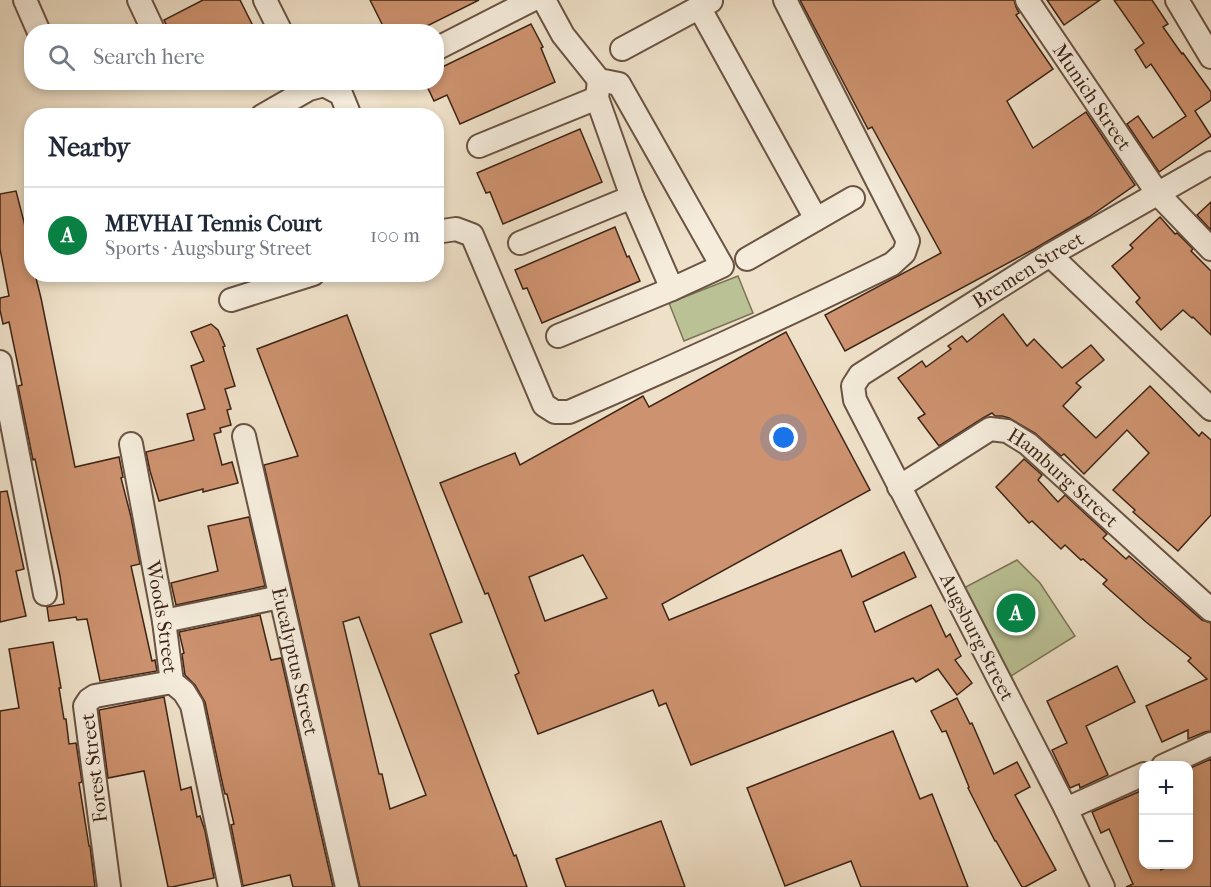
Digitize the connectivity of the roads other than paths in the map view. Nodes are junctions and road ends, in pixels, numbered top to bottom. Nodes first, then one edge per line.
1 (25, 0) edge
2 (139, 0) edge
3 (265, 0) edge
4 (532, 0) edge
5 (544, 0) edge
6 (785, 0) edge
7 (1027, 0) edge
8 (1177, 0) edge
9 (706, 4) edge
10 (36, 24) edge
11 (150, 24) edge
12 (277, 24) edge
13 (444, 45) edge
14 (622, 49) dead end
15 (1211, 57) edge
16 (598, 89) junction
17 (301, 90) edge
18 (333, 90) edge
19 (274, 108) edge
20 (347, 108) edge
21 (478, 146) dead end
22 (1211, 163) edge
23 (1158, 194) junction
24 (632, 197) junction
25 (853, 198) dead end
26 (816, 219) junction
27 (444, 231) edge
28 (520, 243) dead end
29 (1211, 249) edge
30 (1050, 255) junction
31 (747, 259) dead end
32 (288, 282) edge
33 (672, 289) junction
34 (231, 300) dead end
35 (558, 336) dead end
36 (0, 362) edge
37 (853, 386) joint
38 (1211, 409) edge
39 (244, 436) dead end
40 (131, 444) dead end
41 (899, 487) junction
42 (45, 594) dead end
43 (280, 597) junction
44 (1211, 610) edge
45 (164, 621) junction
46 (172, 682) junction
47 (1211, 744) edge
48 (1172, 761) edge
49 (1139, 776) edge
50 (1066, 809) junction
51 (109, 887) edge
52 (230, 887) edge
53 (347, 887) edge
54 (1103, 887) edge

1 - 10 street
2 - 11 street
3 - 12 street
4 - 13 street
5 - 16 street
6 - 27 street
7 - 23 street, Munich Street
8 - 15 street
9 - 14 street
9 - 26 street
16 - 21 street
16 - 24 street
16 - 33 street
17 - 19 street
18 - 20 street
22 - 23 street, Bremen Street
23 - 29 street, Munich Street
23 - 30 street, Bremen Street
24 - 28 street
24 - 33 street
25 - 26 street
26 - 31 street
30 - 37 street, Bremen Street
30 - 38 street
32 - 34 street
33 - 35 street
36 - 42 street
37 - 41 street, Augsburg Street
39 - 43 street, Eucalyptus Street
40 - 45 street, Woods Street
41 - 44 street, Hamburg Street
41 - 50 street, Augsburg Street
43 - 45 street
43 - 53 street, Eucalyptus Street
45 - 46 street, Woods Street
46 - 51 street, Forest Street
46 - 52 street, Woods Street
47 - 48 street
49 - 50 street
50 - 54 street, Augsburg Street

